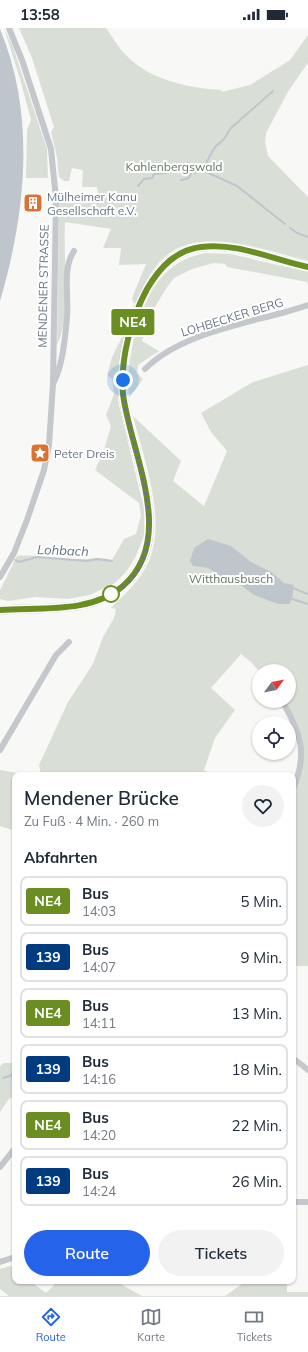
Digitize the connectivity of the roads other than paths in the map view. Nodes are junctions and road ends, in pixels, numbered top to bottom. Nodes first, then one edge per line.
1 (10, 28) edge
2 (74, 251) dead end
3 (308, 267) edge
4 (308, 305) edge
5 (145, 369) dead end
6 (53, 384) junction
7 (0, 577) edge
8 (0, 610) edge
9 (69, 642) dead end
10 (286, 708) edge
11 (0, 750) edge
12 (296, 782) edge
13 (296, 1060) edge
14 (308, 1070) edge
15 (12, 1152) edge
16 (0, 1167) edge
17 (296, 1202) edge
18 (308, 1202) edge
19 (12, 1258) edge
20 (0, 1262) edge

1 - 6 street, MENDENER STRASSE
2 - 6 street, MENDENER STRASSE
3 - 8 main road
4 - 5 street, LOHBECKER BERG
6 - 7 street, MENDENER STRASSE
9 - 11 street
10 - 12 street
13 - 14 street
15 - 16 street
17 - 18 street
19 - 20 street

